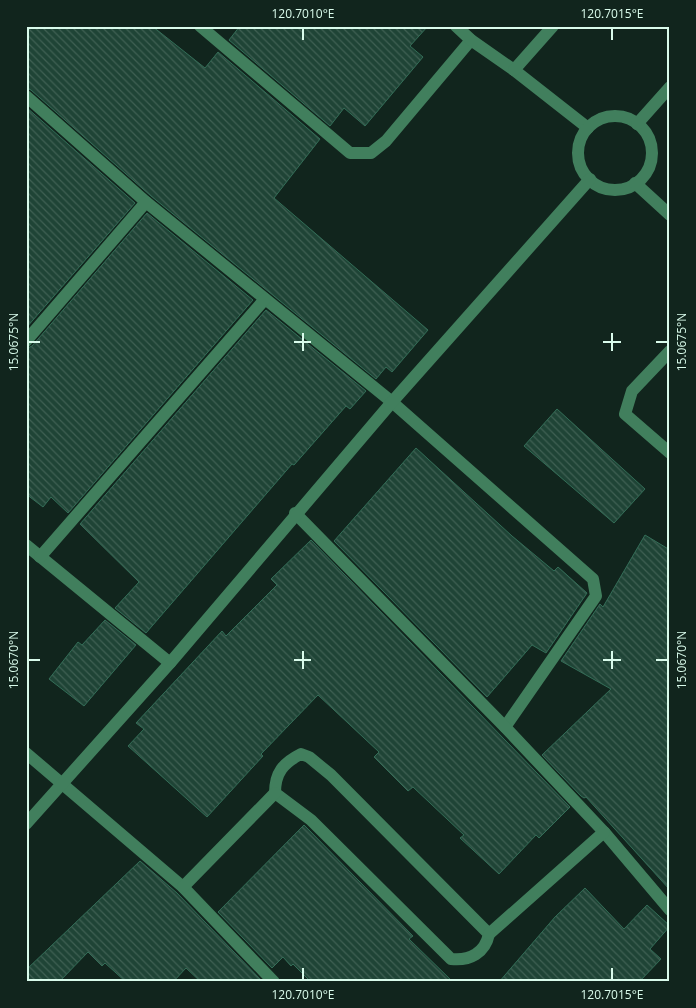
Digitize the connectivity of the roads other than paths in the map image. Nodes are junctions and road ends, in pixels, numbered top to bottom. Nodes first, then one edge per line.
1 (200, 26) edge
2 (456, 26) edge
3 (553, 26) edge
4 (471, 40) junction
5 (514, 70) junction
6 (670, 87) edge
7 (26, 96) edge
8 (637, 124) junction
9 (588, 128) junction
10 (590, 180) junction
11 (635, 183) junction
12 (146, 202) junction
13 (670, 214) edge
14 (265, 299) junction
15 (26, 341) edge
16 (670, 351) edge
17 (392, 402) junction
18 (670, 453) edge
19 (295, 513) junction
20 (26, 545) edge
21 (40, 557) junction
22 (170, 663) junction
23 (505, 727) junction
24 (26, 753) edge
25 (64, 784) junction
26 (275, 793) junction
27 (26, 824) edge
28 (604, 832) junction
29 (183, 887) junction
30 (670, 910) edge
31 (489, 934) junction
32 (274, 982) edge

1 - 4 street
2 - 4 street
3 - 5 street
4 - 5 street
5 - 9 street
6 - 8 street
7 - 12 street
8 - 9 street
8 - 11 street
9 - 10 street
10 - 11 street
10 - 17 street
11 - 13 street
12 - 14 street
12 - 15 street
14 - 17 street
14 - 21 street
16 - 18 street
17 - 19 street
17 - 23 street
19 - 22 street
19 - 23 street
20 - 21 street
21 - 22 street
22 - 25 street
23 - 28 street
24 - 25 street
25 - 27 street
25 - 29 street
26 - 29 street
26 - 31 street
26 - 31 street
28 - 30 street
28 - 31 street
29 - 32 street

